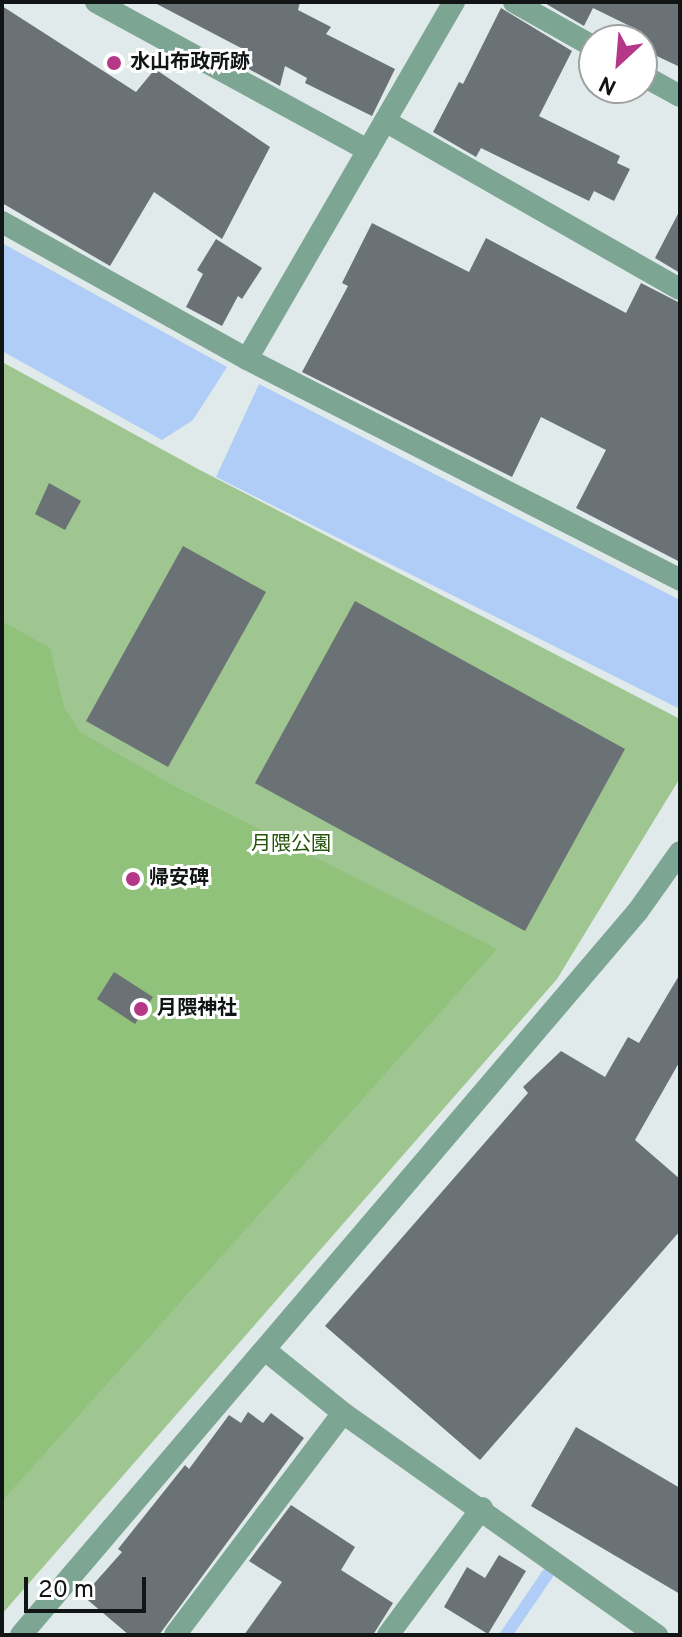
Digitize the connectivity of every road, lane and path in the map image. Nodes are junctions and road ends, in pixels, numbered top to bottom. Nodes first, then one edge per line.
1 (96, 2) edge
2 (454, 2) edge
3 (514, 2) edge
4 (578, 38) edge
5 (658, 84) edge
6 (680, 96) edge
7 (385, 121) junction
8 (368, 150) junction
9 (2, 222) edge
10 (680, 289) edge
11 (247, 359) junction
12 (680, 580) edge
13 (680, 852) edge
14 (265, 1350) junction
15 (343, 1413) junction
16 (482, 1508) junction
17 (21, 1635) edge
18 (175, 1635) edge
19 (388, 1635) edge
20 (657, 1635) edge

1 - 8 street
2 - 7 street
3 - 4 street
5 - 6 street
7 - 8 street
7 - 10 street
8 - 11 street
9 - 11 street
11 - 12 street
13 - 14 street
14 - 15 street
14 - 17 street
15 - 16 street
15 - 18 street
16 - 19 street
16 - 20 street

